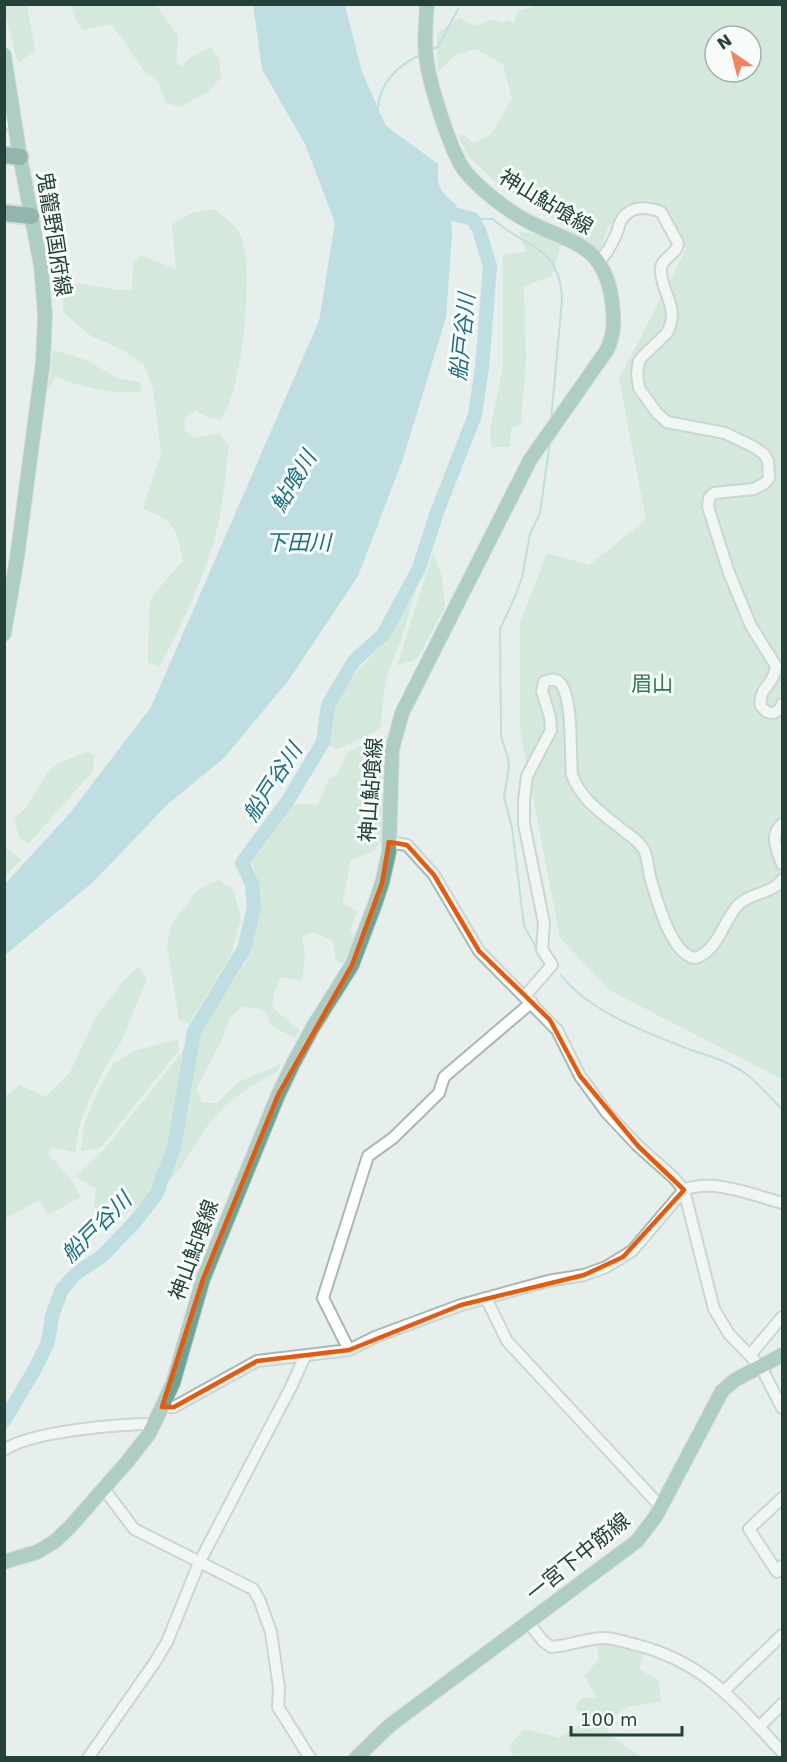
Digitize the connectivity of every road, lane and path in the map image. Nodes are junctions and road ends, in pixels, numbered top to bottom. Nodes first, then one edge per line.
1 (427, 4) edge
2 (4, 55) edge
3 (4, 116) edge
4 (16, 131) junction
5 (12, 156) edge
6 (4, 213) edge
7 (31, 216) junction
8 (599, 262) junction
9 (4, 634) edge
10 (783, 704) edge
11 (783, 824) edge
12 (389, 842) junction
13 (783, 864) edge
14 (783, 880) edge
15 (528, 999) junction
16 (684, 1190) junction
17 (783, 1203) edge
18 (486, 1298) junction
19 (783, 1317) edge
20 (349, 1350) junction
21 (750, 1355) junction
22 (783, 1355) edge
23 (305, 1356) junction
24 (761, 1367) junction
25 (162, 1407) junction
26 (783, 1408) edge
27 (154, 1424) junction
28 (4, 1450) edge
29 (104, 1489) junction
30 (783, 1498) edge
31 (661, 1506) junction
32 (4, 1562) edge
33 (199, 1563) junction
34 (783, 1566) edge
35 (529, 1623) junction
36 (783, 1635) edge
37 (725, 1690) junction
38 (783, 1704) edge
39 (759, 1727) junction
40 (783, 1752) edge
41 (88, 1758) edge
42 (310, 1758) edge
43 (356, 1758) edge

1 - 8 main road, 神山鮎喰線
2 - 4 main road, 鬼籠野国府線
3 - 4 street
4 - 5 main road, 鬼籠野国府線
5 - 7 main road, 鬼籠野国府線
6 - 7 highway
7 - 9 main road, 鬼籠野国府線
8 - 10 street
8 - 12 main road, 神山鮎喰線
11 - 13 street
12 - 15 street
12 - 25 main road, 神山鮎喰線
14 - 15 street
15 - 16 street
15 - 20 street
16 - 17 street
16 - 18 street
16 - 21 street
18 - 20 street
18 - 31 street
19 - 21 street
20 - 23 street
21 - 24 street
22 - 24 main road, 一宮下中筋線
23 - 25 street
23 - 33 street
24 - 26 street
24 - 31 main road, 一宮下中筋線
25 - 27 main road, 神山鮎喰線
27 - 28 street
27 - 29 main road, 神山鮎喰線
29 - 32 main road, 神山鮎喰線
29 - 33 street
30 - 34 street
31 - 35 main road, 一宮下中筋線
33 - 41 street
33 - 42 street
35 - 37 street
35 - 43 main road, 一宮下中筋線
36 - 37 street
37 - 39 street
38 - 39 street
39 - 40 street

